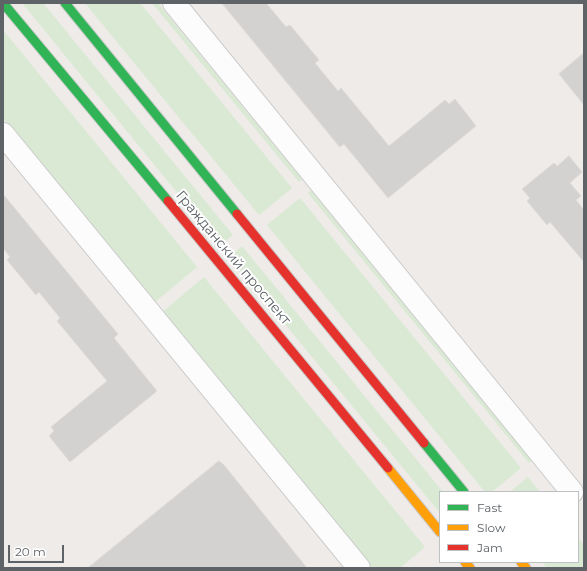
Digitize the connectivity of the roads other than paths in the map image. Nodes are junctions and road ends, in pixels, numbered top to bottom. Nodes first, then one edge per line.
1 (3, 3) edge
2 (65, 3) edge
3 (174, 3) edge
4 (3, 134) edge
5 (463, 491) edge
6 (571, 491) edge
7 (439, 531) edge
8 (359, 568) edge

1 - 7 main road, Гражданский проспект
2 - 5 main road, Гражданский проспект
3 - 6 street
4 - 8 street

